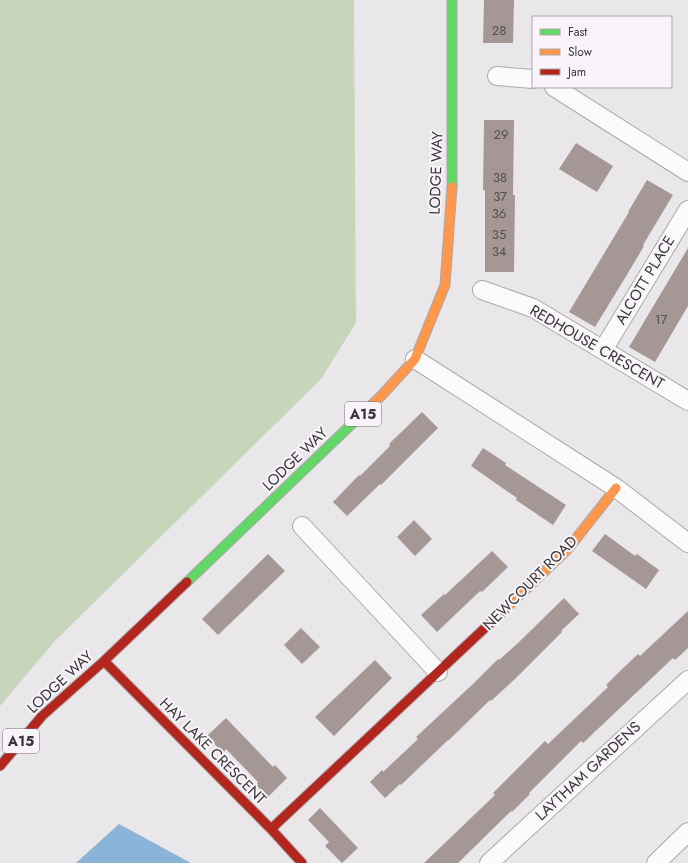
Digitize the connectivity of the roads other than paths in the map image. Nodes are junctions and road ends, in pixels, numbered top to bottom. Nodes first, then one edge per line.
1 (452, 0) edge
2 (497, 76) dead end
3 (532, 79) edge
4 (556, 88) edge
5 (688, 172) edge
6 (688, 210) edge
7 (482, 290) dead end
8 (603, 350) junction
9 (415, 359) junction
10 (688, 401) edge
11 (616, 488) junction
12 (302, 526) dead end
13 (688, 544) edge
14 (104, 661) junction
15 (438, 672) junction
16 (688, 680) edge
17 (0, 766) edge
18 (271, 829) junction
19 (688, 832) edge
20 (302, 863) edge
21 (489, 863) edge
22 (656, 863) edge

1 - 9 main road, LODGE WAY / A15
2 - 3 street
4 - 5 street
6 - 8 street, ALCOTT PLACE
7 - 8 street, REDHOUSE CRESCENT
8 - 10 street, REDHOUSE CRESCENT
9 - 11 street
9 - 14 main road, LODGE WAY / A15
11 - 13 street
11 - 15 main road, NEWCOURT ROAD
12 - 15 street
14 - 17 main road, LODGE WAY / A15
14 - 18 main road, HAY LAKE CRESCENT
15 - 18 main road, NEWCOURT ROAD
16 - 21 street, LAYTHAM GARDENS
18 - 20 main road, HAY LAKE CRESCENT
19 - 22 street

